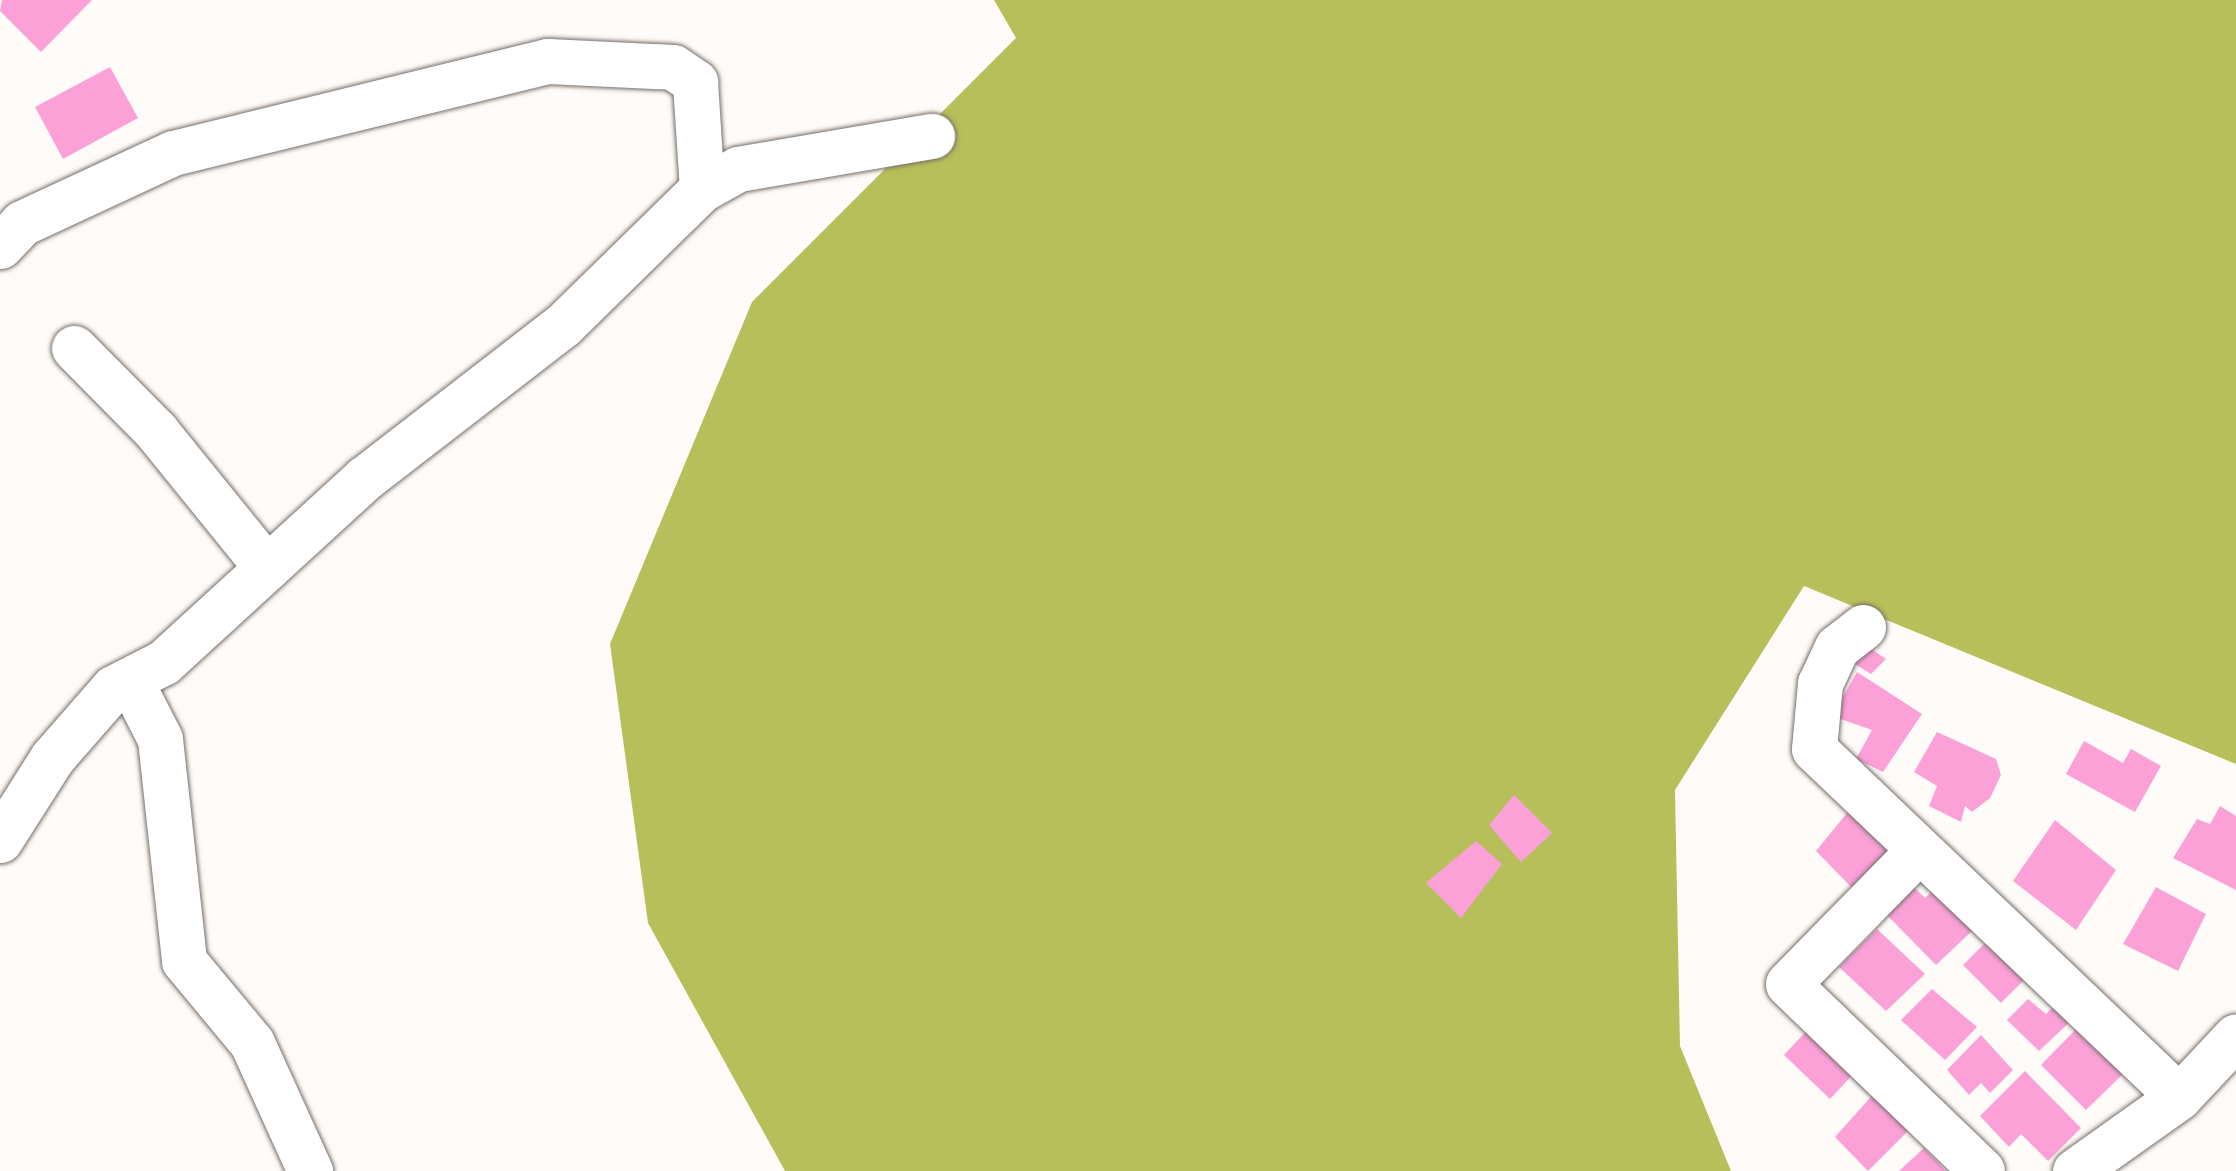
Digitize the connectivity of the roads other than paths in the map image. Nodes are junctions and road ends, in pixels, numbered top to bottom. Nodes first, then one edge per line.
1 (932, 136) dead end
2 (702, 189) junction
3 (0, 246) edge
4 (74, 348) dead end
5 (267, 568) junction
6 (1863, 627) dead end
7 (130, 680) junction
8 (0, 840) edge
9 (1919, 850) junction
10 (2236, 1036) edge
11 (2178, 1097) junction
12 (310, 1171) edge
13 (1982, 1171) edge
14 (2076, 1171) edge

1 - 2 street
2 - 3 street
2 - 5 street
4 - 5 street
5 - 7 street
6 - 9 street
7 - 8 street
7 - 12 street
9 - 11 street
9 - 13 street
10 - 11 street
11 - 14 street

